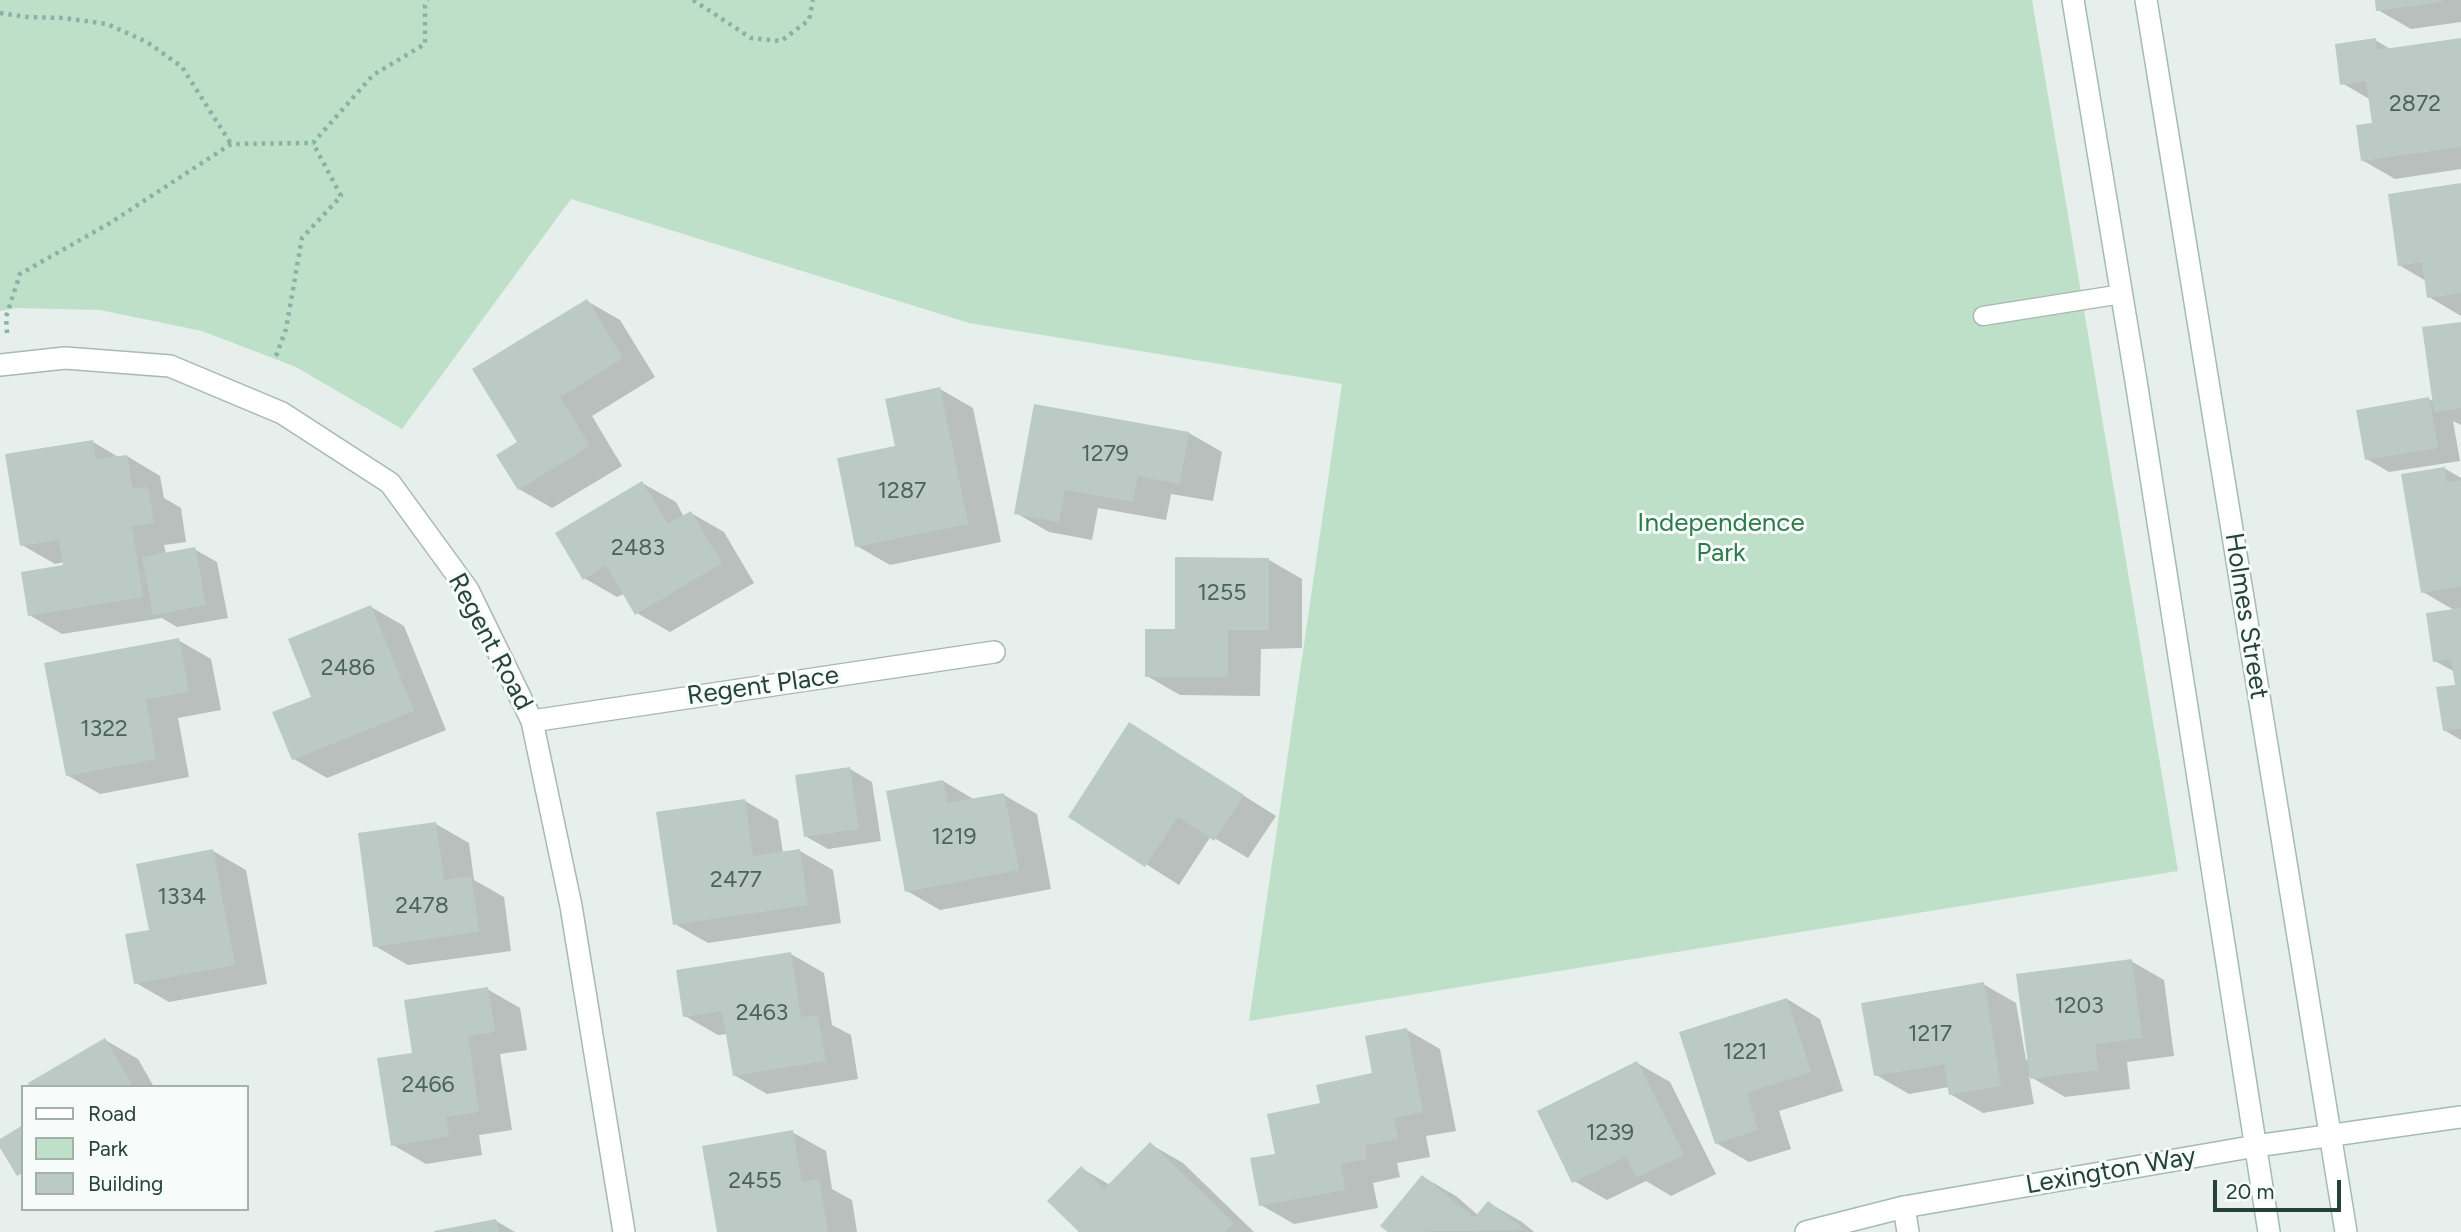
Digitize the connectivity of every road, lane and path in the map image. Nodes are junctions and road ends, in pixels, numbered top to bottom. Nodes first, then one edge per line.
1 (428, 0) edge
2 (693, 0) edge
3 (813, 0) edge
4 (2073, 0) edge
5 (2146, 0) edge
6 (0, 13) edge
7 (313, 143) junction
8 (231, 144) junction
9 (2122, 294) junction
10 (1983, 316) dead end
11 (6, 317) dead end
12 (276, 356) dead end
13 (0, 365) edge
14 (994, 652) dead end
15 (532, 720) junction
16 (2461, 1117) edge
17 (2331, 1134) junction
18 (2256, 1146) junction
19 (1905, 1207) junction
20 (624, 1232) edge
21 (1806, 1232) edge
22 (1908, 1232) edge
23 (2269, 1232) edge
24 (2346, 1232) edge

1 - 7 path
2 - 3 path
4 - 9 main road
5 - 17 main road, Holmes Street
6 - 8 path
7 - 8 path
7 - 12 path
8 - 11 path
9 - 10 lane
9 - 18 main road
13 - 15 main road, Regent Road
14 - 15 main road, Regent Place
15 - 20 main road, Regent Road
16 - 17 main road, Lexington Way
17 - 18 main road, Lexington Way
17 - 24 main road, Holmes Street
18 - 19 main road, Lexington Way
18 - 23 main road
19 - 21 main road, Lexington Way
19 - 22 main road

